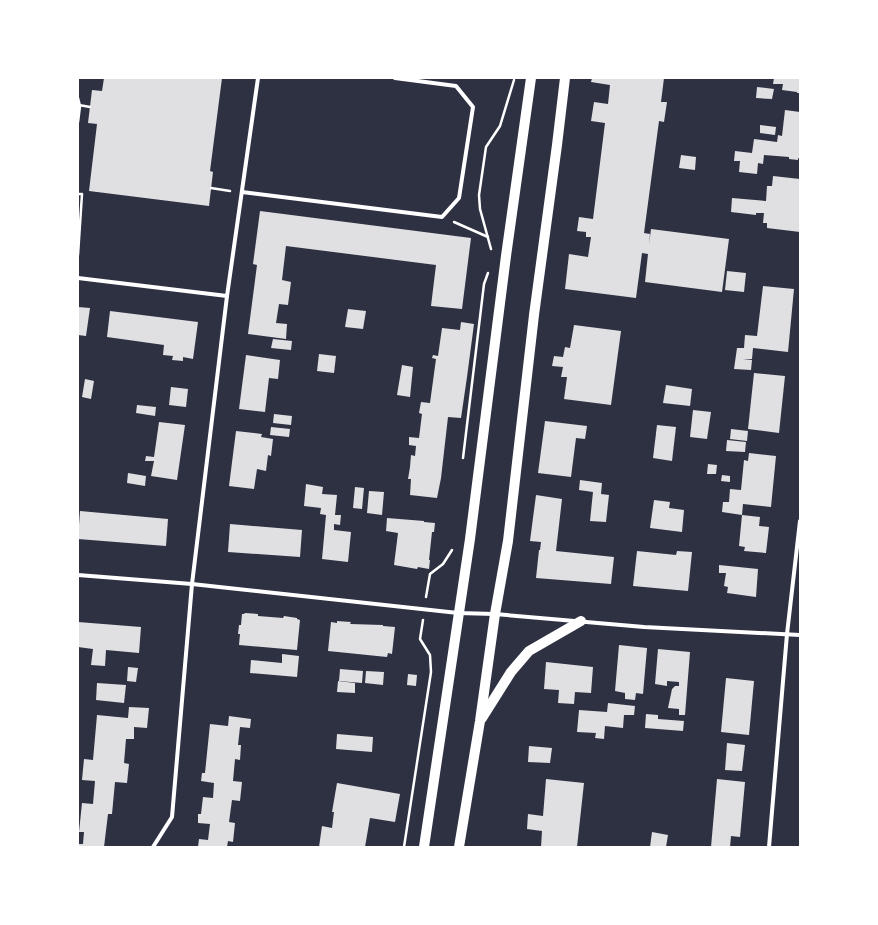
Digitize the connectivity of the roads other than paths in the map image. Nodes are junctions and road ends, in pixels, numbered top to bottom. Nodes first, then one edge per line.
1 (258, 78) edge
2 (395, 78) edge
3 (531, 78) edge
4 (564, 78) edge
5 (242, 192) junction
6 (78, 278) edge
7 (227, 296) junction
8 (800, 521) edge
9 (78, 575) edge
10 (192, 584) junction
11 (458, 613) junction
12 (494, 614) junction
13 (581, 621) junction
14 (787, 634) junction
15 (800, 635) edge
16 (480, 721) junction
17 (153, 847) edge
18 (424, 847) edge
19 (459, 847) edge
20 (769, 847) edge

1 - 5 street
2 - 5 street
3 - 11 main road
4 - 12 main road
5 - 7 street
6 - 7 street
7 - 10 street
8 - 14 street
9 - 10 street
10 - 11 street
10 - 17 street
11 - 12 street
11 - 18 main road
12 - 13 street
12 - 16 main road
13 - 14 street
13 - 16 main road
14 - 15 street
14 - 20 street
16 - 19 main road

